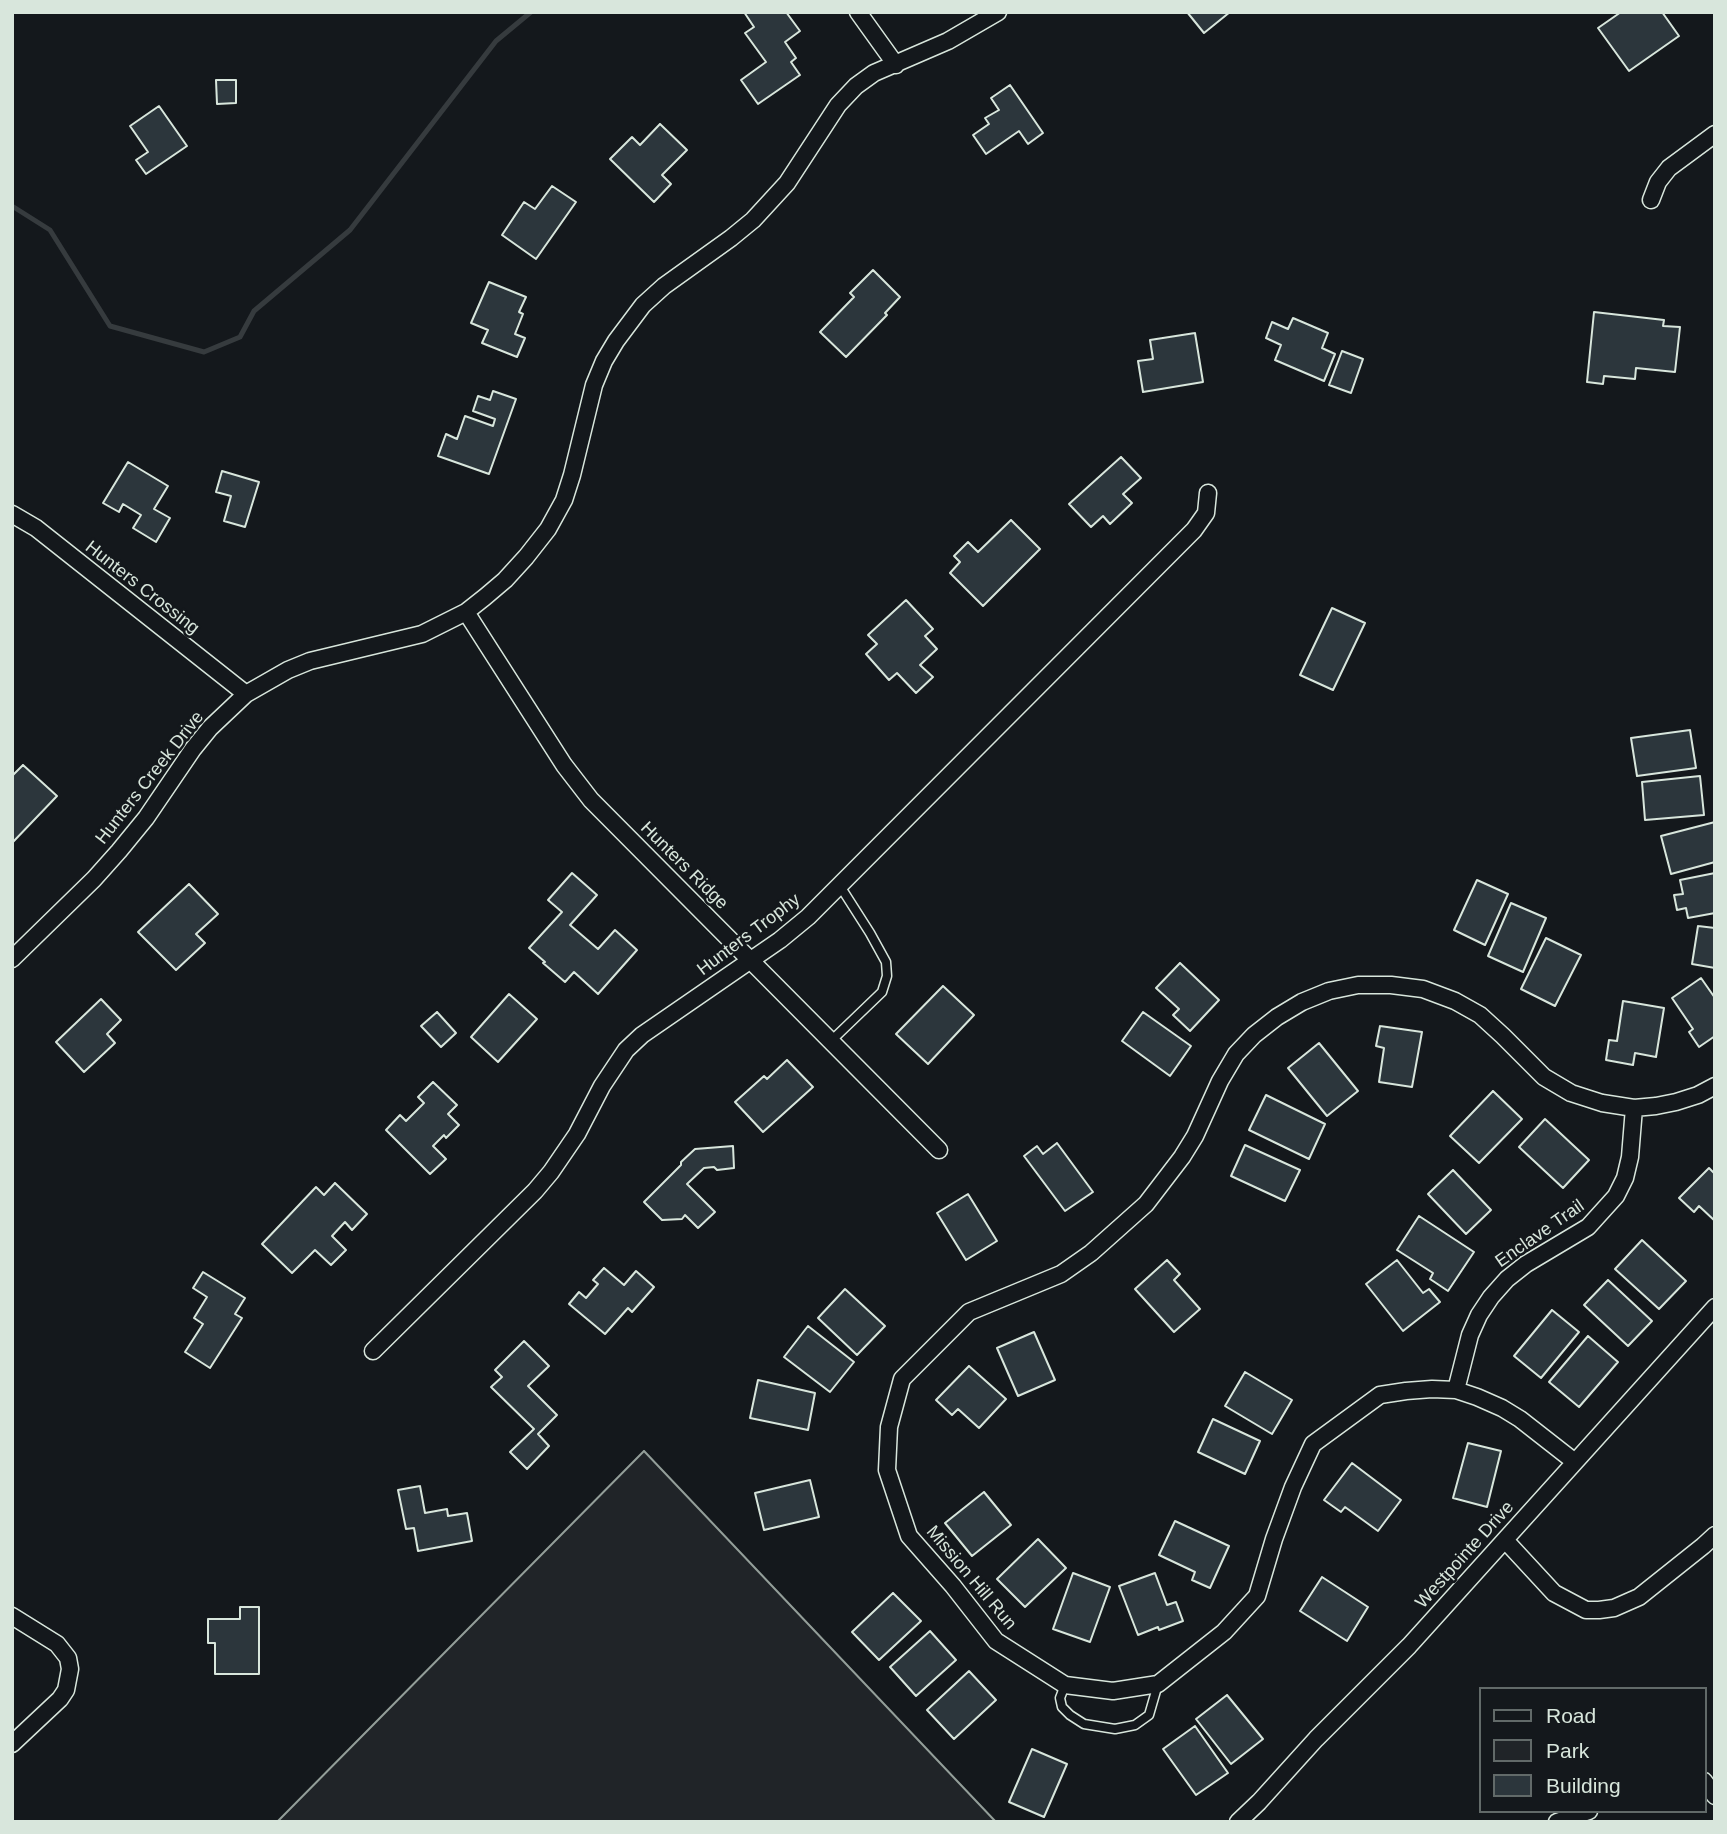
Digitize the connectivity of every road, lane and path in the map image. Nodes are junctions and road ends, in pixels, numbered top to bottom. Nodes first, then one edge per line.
1 (858, 12) edge
2 (998, 12) edge
3 (896, 65) junction
4 (1715, 134) edge
5 (1651, 200) dead end
6 (1208, 492) dead end
7 (12, 514) edge
8 (466, 611) junction
9 (246, 694) junction
10 (839, 886) junction
11 (12, 959) edge
12 (751, 960) junction
13 (831, 1041) junction
14 (1715, 1086) edge
15 (1634, 1108) junction
16 (939, 1150) dead end
17 (1715, 1307) edge
18 (373, 1351) dead end
19 (1456, 1390) junction
20 (1575, 1462) junction
21 (1715, 1535) edge
22 (1505, 1540) junction
23 (12, 1616) edge
24 (1158, 1684) junction
25 (1065, 1685) junction
26 (12, 1744) edge
27 (1583, 1813) edge
28 (1238, 1822) edge
29 (1557, 1822) edge

1 - 3 street
2 - 3 street, Hunters Creek Drive
3 - 8 street, Hunters Creek Drive
4 - 5 street
6 - 10 street, Hunters Trophy
7 - 9 street, Hunters Crossing
8 - 9 street, Hunters Creek Drive
8 - 12 street, Hunters Ridge
9 - 11 street, Hunters Creek Drive
10 - 12 street, Hunters Trophy
10 - 13 lane
12 - 13 street, Hunters Ridge
12 - 18 street, Hunters Trophy
13 - 16 street, Hunters Ridge
14 - 15 street, Mission Hill Run
15 - 19 street, Enclave Trail
15 - 25 street, Mission Hill Run
17 - 20 street, Westpointe Drive
19 - 20 street, Mission Hill Run
19 - 24 street, Mission Hill Run
20 - 22 street, Westpointe Drive
21 - 22 street
22 - 28 street, Westpointe Drive
23 - 26 street
24 - 25 street, Mission Hill Run
24 - 25 lane
27 - 29 street

